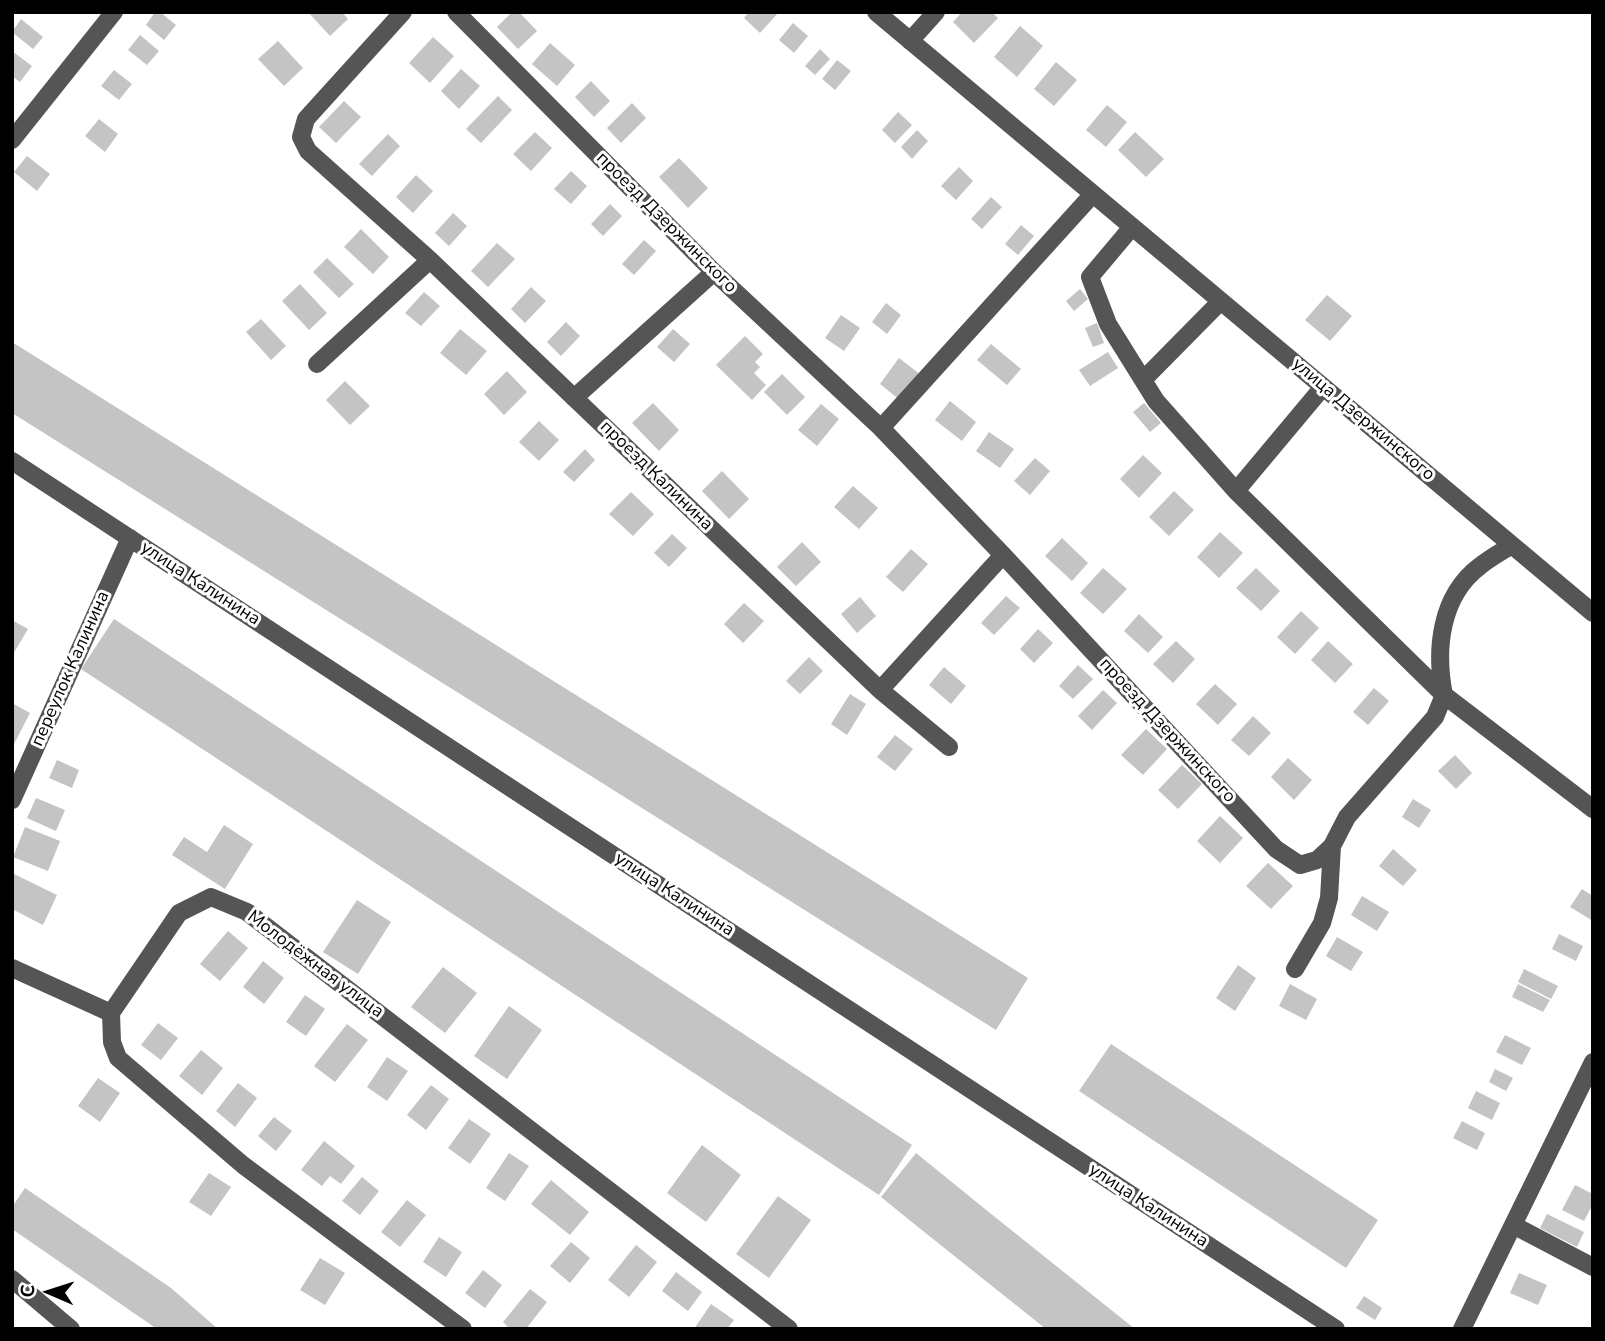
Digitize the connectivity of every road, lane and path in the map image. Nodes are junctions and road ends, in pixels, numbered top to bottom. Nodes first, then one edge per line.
1 (114, 12) edge
2 (403, 12) edge
3 (456, 12) edge
4 (876, 12) edge
5 (936, 12) edge
6 (910, 41) junction
7 (12, 140) edge
8 (1093, 194) junction
9 (1132, 227) junction
10 (430, 260) junction
11 (714, 272) junction
12 (1221, 301) junction
13 (317, 364) dead end
14 (1143, 380) junction
15 (1324, 387) junction
16 (574, 398) junction
17 (881, 428) junction
18 (12, 461) edge
19 (1236, 491) junction
20 (130, 538) junction
21 (1512, 545) junction
22 (1003, 555) junction
23 (1593, 613) edge
24 (880, 690) junction
25 (1444, 695) junction
26 (949, 747) dead end
27 (12, 800) edge
28 (1593, 809) edge
29 (1332, 846) junction
30 (12, 968) edge
31 (1295, 968) dead end
32 (111, 1013) junction
33 (1593, 1062) edge
34 (1513, 1224) junction
35 (1593, 1267) edge
36 (12, 1279) edge
37 (71, 1329) edge
38 (463, 1329) edge
39 (789, 1329) edge
40 (1336, 1329) edge
41 (1462, 1329) edge

1 - 7 street
2 - 10 street, проезд Калинина
3 - 11 street, проезд Дзержинского
4 - 6 street, улица Дзержинского
5 - 6 street
6 - 8 street, улица Дзержинского
8 - 9 street, улица Дзержинского
8 - 17 street
9 - 12 street, улица Дзержинского
9 - 14 street
10 - 13 street
10 - 16 street, проезд Калинина
11 - 16 street
11 - 17 street, проезд Дзержинского
12 - 14 street
12 - 15 street, улица Дзержинского
14 - 19 street
15 - 19 street
15 - 21 street, улица Дзержинского
16 - 24 street, проезд Калинина
17 - 22 street, проезд Дзержинского
18 - 20 street, улица Калинина
19 - 25 street
20 - 27 street, переулок Калинина
20 - 40 street, улица Калинина
21 - 23 street, улица Дзержинского
21 - 25 street
22 - 24 street
22 - 29 street, проезд Дзержинского
24 - 26 street, проезд Калинина
25 - 28 street
25 - 29 street, проезд Дзержинского
29 - 31 street
30 - 32 street
32 - 38 street
32 - 39 street, Молодёжная улица
33 - 34 street
34 - 35 street
34 - 41 street
36 - 37 street

